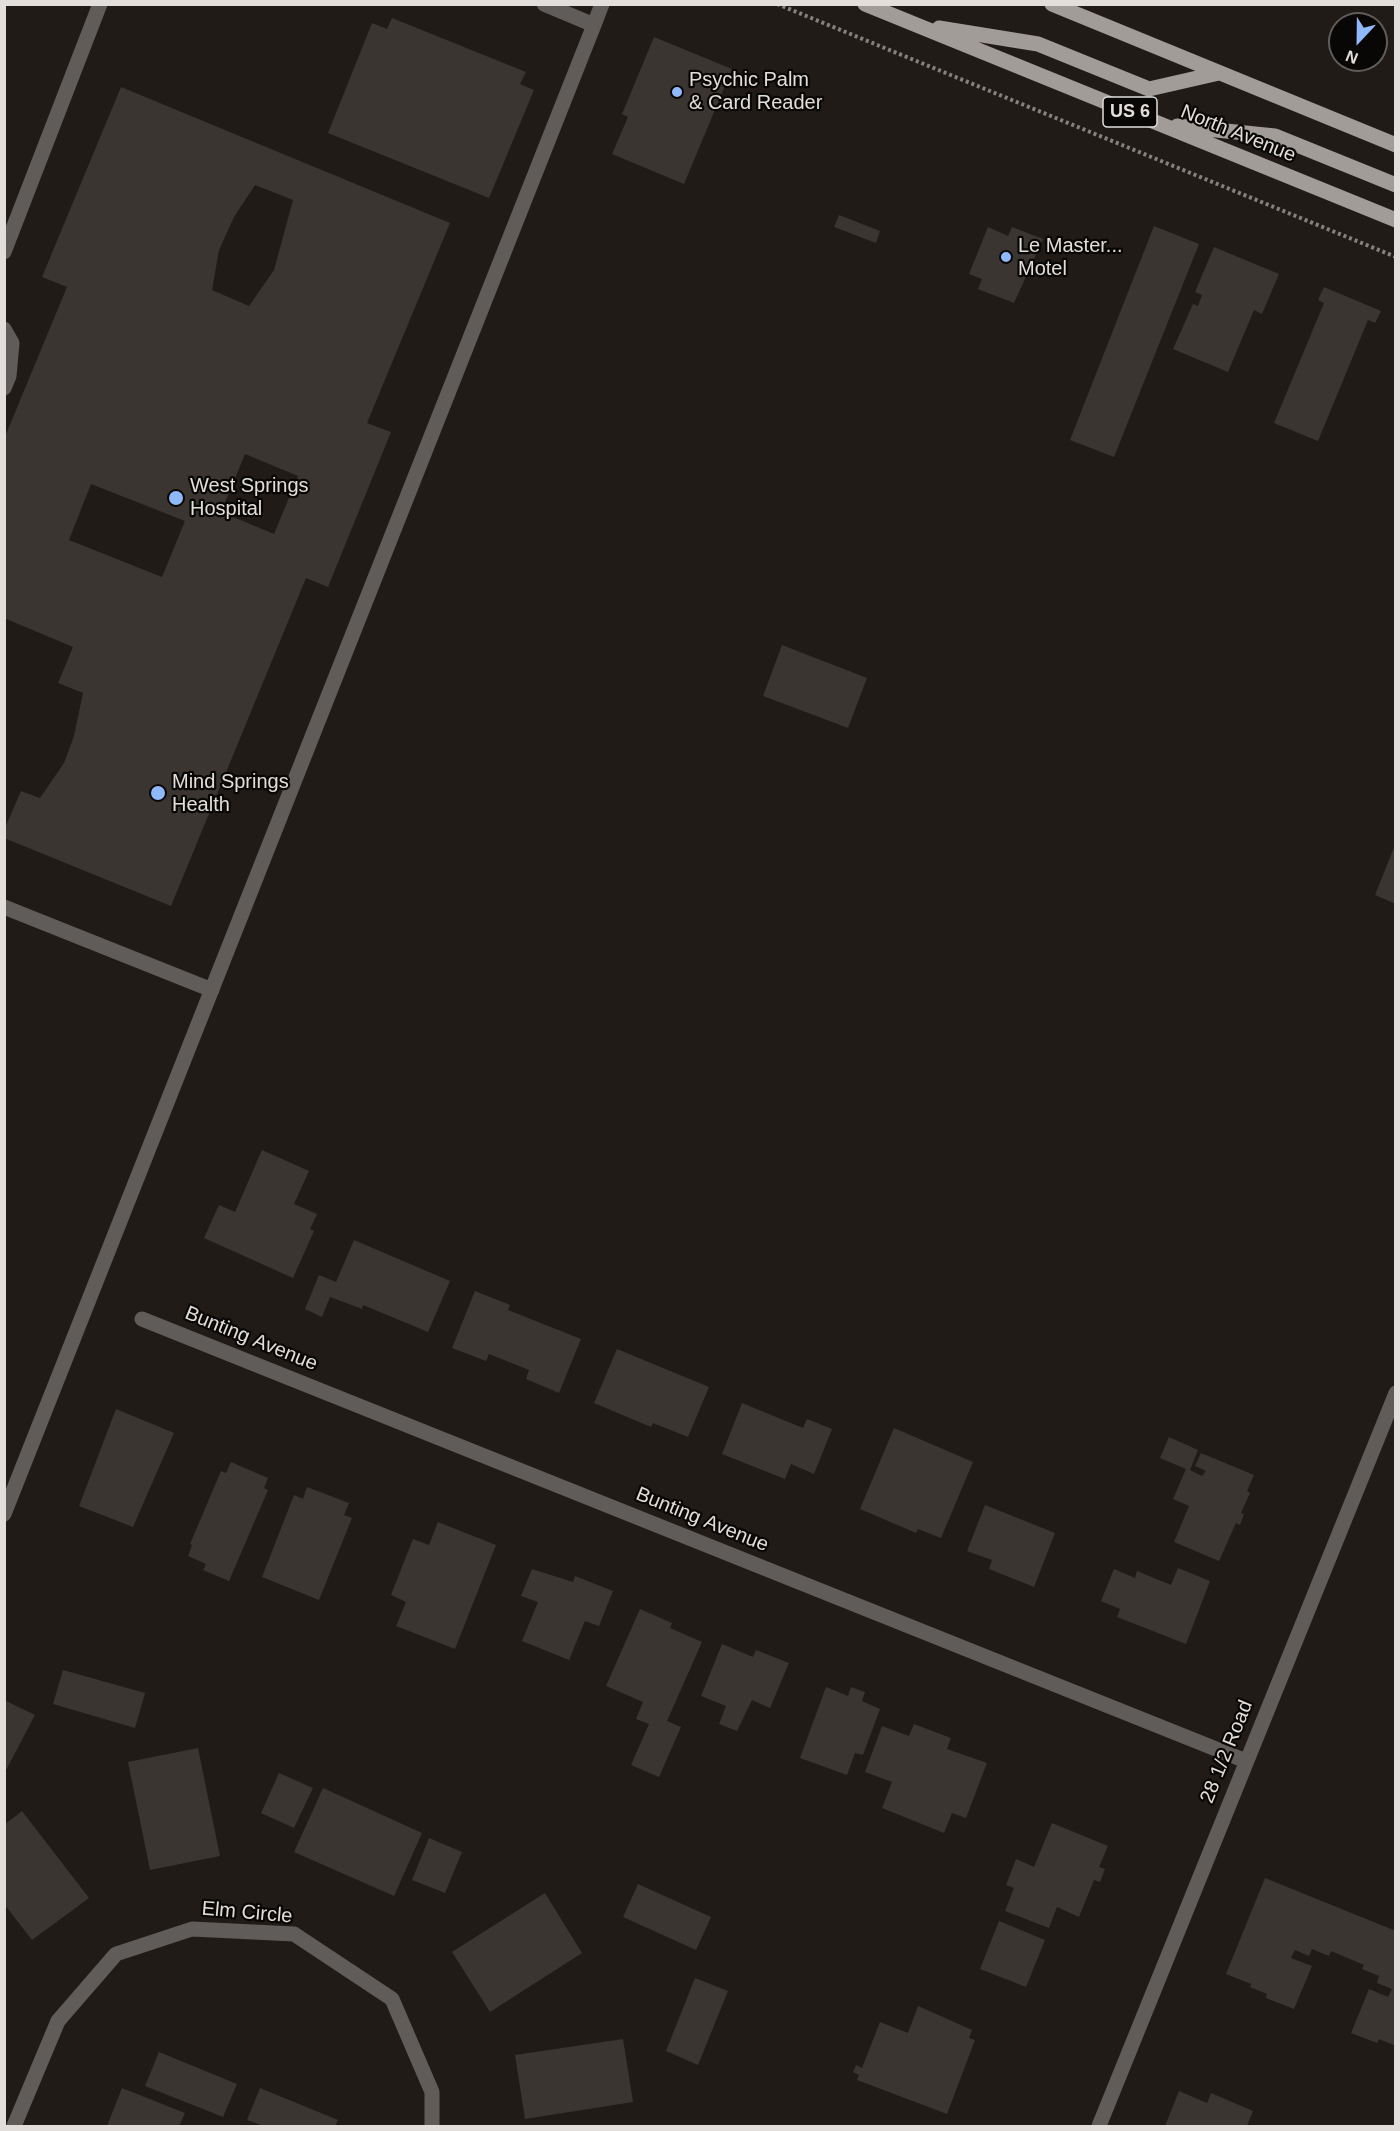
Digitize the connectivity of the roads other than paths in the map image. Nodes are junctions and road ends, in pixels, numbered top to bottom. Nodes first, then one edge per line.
1 (100, 4) edge
2 (544, 4) edge
3 (602, 4) edge
4 (865, 4) edge
5 (1052, 4) edge
6 (913, 24) junction
7 (594, 25) junction
8 (1219, 73) junction
9 (1161, 125) junction
10 (1395, 145) edge
11 (1395, 185) edge
12 (1395, 220) edge
13 (4, 252) edge
14 (4, 329) edge
15 (4, 388) edge
16 (4, 906) edge
17 (212, 990) junction
18 (142, 1318) dead end
19 (1395, 1393) edge
20 (4, 1514) edge
21 (1246, 1761) junction
22 (14, 2127) edge
23 (432, 2127) edge
24 (1099, 2127) edge

1 - 13 street
2 - 7 street
3 - 7 street
4 - 6 main road, North Avenue / US 6
5 - 8 main road
6 - 8 main road
6 - 9 main road, North Avenue / US 6
7 - 17 street
8 - 10 main road
9 - 11 main road
9 - 12 main road, North Avenue / US 6
14 - 15 street
16 - 17 street
17 - 20 street
18 - 21 street, Bunting Avenue
19 - 21 street, 28 1/2 Road
21 - 24 street, 28 1/2 Road
22 - 23 street, Elm Circle

